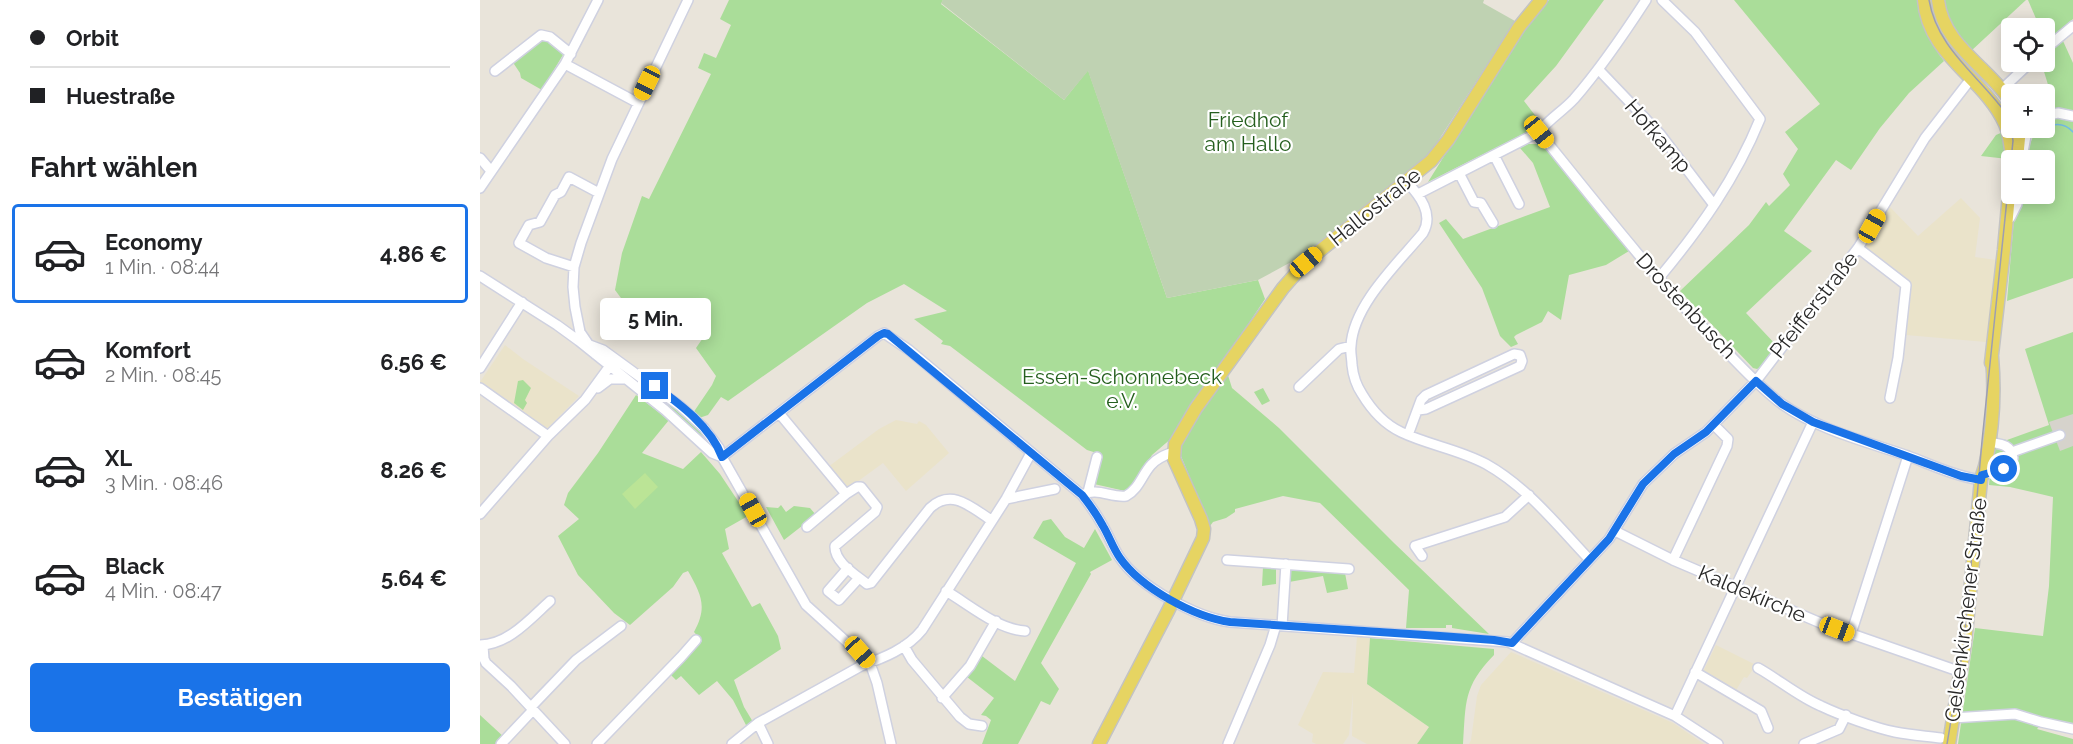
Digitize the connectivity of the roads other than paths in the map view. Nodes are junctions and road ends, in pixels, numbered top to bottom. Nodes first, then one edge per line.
1 (598, 0) edge
2 (688, 0) edge
3 (1541, 0) edge
4 (1646, 0) edge
5 (1662, 0) edge
6 (1924, 0) edge
7 (1938, 0) edge
8 (2073, 26) edge
9 (2055, 41) edge
10 (572, 51) junction
11 (564, 64) junction
12 (1598, 69) junction
13 (495, 71) dead end
14 (2020, 72) edge
15 (1970, 80) junction
16 (2007, 84) edge
17 (2001, 90) edge
18 (638, 103) junction
19 (2055, 114) edge
20 (2001, 115) edge
21 (2073, 116) edge
22 (1539, 132) junction
23 (1494, 155) junction
24 (480, 158) edge
25 (491, 171) junction
26 (1459, 173) junction
27 (1407, 182) junction
28 (480, 188) edge
29 (599, 193) junction
30 (1418, 194) junction
31 (1519, 204) dead end
32 (1714, 204) junction
33 (2010, 204) edge
34 (1493, 224) dead end
35 (1858, 248) junction
36 (574, 267) junction
37 (480, 276) edge
38 (1659, 278) junction
39 (522, 302) junction
40 (578, 320) junction
41 (583, 343) junction
42 (1351, 346) junction
43 (599, 352) junction
44 (1992, 357) junction
45 (613, 363) junction
46 (480, 368) edge
47 (624, 379) junction
48 (1756, 381) junction
49 (1299, 387) dead end
50 (480, 388) edge
51 (591, 392) junction
52 (1890, 398) dead end
53 (1418, 410) junction
54 (779, 413) junction
55 (1813, 422) junction
56 (1714, 425) junction
57 (1408, 435) junction
58 (2060, 435) dead end
59 (548, 436) junction
60 (1989, 442) junction
61 (1173, 452) junction
62 (2012, 452) junction
63 (1031, 453) junction
64 (1908, 456) junction
65 (722, 457) junction
66 (1097, 457) dead end
67 (1981, 478) junction
68 (1055, 489) dead end
69 (846, 494) junction
70 (1085, 494) junction
71 (1529, 495) junction
72 (1006, 499) junction
73 (480, 514) edge
74 (991, 520) junction
75 (807, 527) dead end
76 (1615, 531) junction
77 (1422, 556) dead end
78 (1589, 559) junction
79 (1227, 560) dead end
80 (1673, 560) junction
81 (1286, 564) junction
82 (848, 568) junction
83 (1348, 569) dead end
84 (859, 578) junction
85 (1737, 586) junction
86 (946, 591) junction
87 (550, 601) dead end
88 (1173, 601) junction
89 (996, 621) junction
90 (621, 626) dead end
91 (1279, 626) junction
92 (1025, 631) dead end
93 (1851, 634) junction
94 (696, 640) dead end
95 (1512, 643) junction
96 (481, 646) edge
97 (904, 646) junction
98 (870, 663) junction
99 (1758, 668) dead end
100 (1695, 672) junction
101 (1961, 672) junction
102 (942, 698) junction
103 (532, 709) junction
104 (1846, 715) junction
105 (1675, 716) junction
106 (1953, 718) junction
107 (758, 723) junction
108 (982, 726) dead end
109 (1767, 728) dead end
110 (2073, 729) edge
111 (1945, 741) edge
112 (501, 744) edge
113 (565, 744) edge
114 (597, 744) edge
115 (732, 744) edge
116 (768, 744) edge
117 (891, 744) edge
118 (1100, 744) edge
119 (1228, 744) edge
120 (1718, 744) edge
121 (1804, 744) edge

1 - 10 street
2 - 18 street
3 - 27 main road, Hallostraße
4 - 12 street
5 - 32 street
6 - 15 main road, Gelsenkirchener Straße
7 - 17 main road
8 - 9 street
10 - 11 street
10 - 13 street
11 - 18 street
11 - 25 street
12 - 22 street
12 - 32 street, Hofkamp
14 - 16 street
15 - 20 main road, Gelsenkirchener Straße
15 - 35 street, Pfeifferstraße
18 - 29 street
19 - 21 street
22 - 23 street
22 - 38 street, Drostenbusch
23 - 26 street
23 - 31 street
24 - 25 street
25 - 28 street
26 - 30 street
26 - 34 street
27 - 30 street
27 - 61 main road, Hallostraße
29 - 36 street
29 - 36 street
30 - 42 street
32 - 38 street
33 - 44 main road, Gelsenkirchener Straße
35 - 48 street, Pfeifferstraße
35 - 52 street
36 - 40 street
37 - 39 street
38 - 48 street, Drostenbusch
39 - 41 street
39 - 46 street
40 - 41 street
40 - 43 street
41 - 43 street
42 - 49 street
42 - 57 street
43 - 45 street
44 - 60 main road, Gelsenkirchener Straße
44 - 67 main road, Gelsenkirchener Straße
45 - 47 street
45 - 51 street
45 - 65 street
47 - 51 street
47 - 65 street
48 - 55 street, Drostenbusch
48 - 56 street, Pfeifferstraße
50 - 59 street
51 - 59 street
53 - 53 street
53 - 57 street
54 - 63 street
54 - 65 street
54 - 69 street
55 - 64 street, Drostenbusch
55 - 85 street
56 - 76 street, Pfeifferstraße
56 - 80 street
57 - 71 street
58 - 62 street, Gelsenkirchener Straße
59 - 73 street
60 - 62 street
60 - 67 main road, Gelsenkirchener Straße
61 - 70 street
61 - 88 main road
62 - 67 street, Gelsenkirchener Straße
63 - 70 street
63 - 72 street
64 - 67 street, Drostenbusch
64 - 93 street
65 - 98 street
66 - 70 street
67 - 101 main road, Gelsenkirchener Straße
68 - 72 street
69 - 75 street
69 - 82 street
70 - 88 street
71 - 77 street
71 - 78 street
72 - 74 street
74 - 84 street
74 - 86 street
76 - 78 street, Pfeifferstraße
76 - 80 street, Kaldekirche
78 - 95 street, Pfeifferstraße
79 - 81 street
80 - 85 street, Kaldekirche
81 - 83 street
81 - 91 street
82 - 84 street
82 - 84 street
85 - 93 street, Kaldekirche
85 - 100 street
86 - 89 street
86 - 97 street
87 - 96 street
88 - 91 street
88 - 118 main road
89 - 92 street
89 - 102 street
90 - 103 street
91 - 95 street
91 - 119 street
93 - 101 street, Kaldekirche
94 - 114 street
95 - 105 street
96 - 103 street
97 - 98 street
97 - 102 street
98 - 107 street
98 - 117 street
99 - 104 street, Gelsenkirchener Straße
100 - 105 street
100 - 109 street
101 - 106 main road, Gelsenkirchener Straße
102 - 108 street
103 - 112 street
103 - 113 street
104 - 111 street, Gelsenkirchener Straße
104 - 121 street
105 - 120 street
106 - 110 street
106 - 111 main road, Gelsenkirchener Straße
107 - 115 street
107 - 116 street

